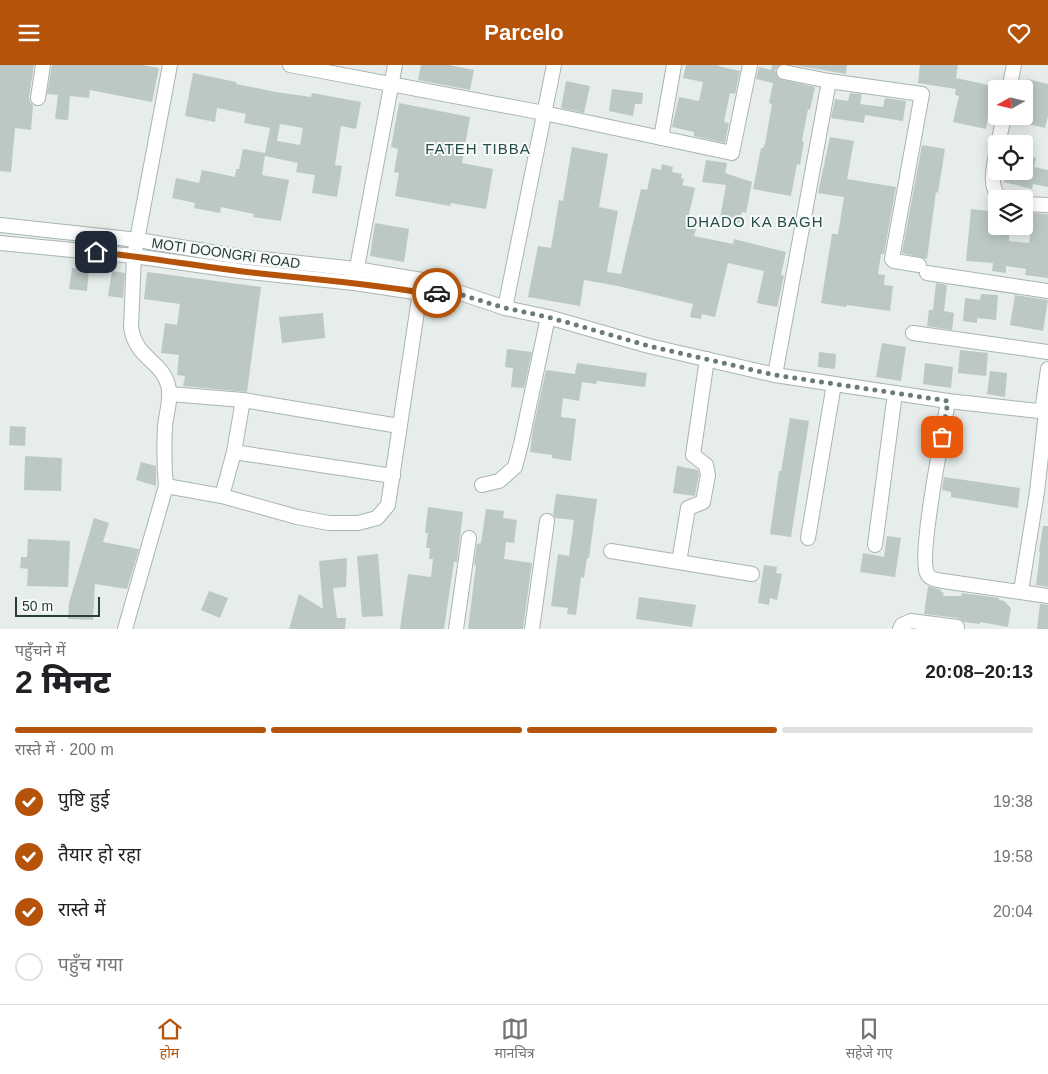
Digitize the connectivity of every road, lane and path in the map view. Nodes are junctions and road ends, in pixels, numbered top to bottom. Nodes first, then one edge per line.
1 (43, 65) edge
2 (170, 65) edge
3 (290, 65) edge
4 (395, 65) edge
5 (554, 65) edge
6 (674, 65) edge
7 (750, 65) edge
8 (1014, 65) edge
9 (784, 72) dead end
10 (1011, 80) edge
11 (829, 81) junction
12 (391, 85) junction
13 (38, 98) dead end
14 (544, 113) junction
15 (661, 138) junction
16 (1033, 204) edge
17 (1048, 205) edge
18 (0, 225) edge
19 (138, 240) junction
20 (0, 243) edge
21 (225, 254) junction
22 (134, 256) junction
23 (223, 269) junction
24 (355, 276) junction
25 (421, 287) junction
26 (1048, 291) edge
27 (505, 308) junction
28 (548, 317) junction
29 (913, 333) dead end
30 (1048, 352) edge
31 (707, 359) junction
32 (1048, 369) edge
33 (775, 375) junction
34 (834, 384) junction
35 (895, 393) junction
36 (170, 394) junction
37 (243, 400) junction
38 (948, 401) junction
39 (1045, 412) edge
40 (399, 426) junction
41 (234, 452) junction
42 (393, 476) junction
43 (482, 485) dead end
44 (166, 486) junction
45 (1042, 493) edge
46 (222, 496) junction
47 (547, 521) dead end
48 (469, 538) dead end
49 (808, 538) dead end
50 (875, 545) dead end
51 (611, 551) dead end
52 (679, 562) junction
53 (752, 574) dead end
54 (1021, 591) junction
55 (1048, 595) edge
56 (957, 627) dead end
57 (125, 629) edge
58 (456, 629) edge
59 (532, 629) edge
60 (900, 629) edge

1 - 13 street
2 - 19 street
3 - 12 street
4 - 12 street
5 - 14 street
6 - 15 street
7 - 15 street
8 - 10 street
9 - 11 street
11 - 26 street
11 - 33 street
12 - 14 street
12 - 24 street
14 - 15 street
14 - 27 street
16 - 17 street
18 - 19 street, MOTI DOONGRI ROAD
19 - 21 street, MOTI DOONGRI ROAD
19 - 22 street
20 - 22 street, MOTI DOONGRI ROAD
21 - 23 street
21 - 24 street, MOTI DOONGRI ROAD
22 - 23 street, MOTI DOONGRI ROAD
22 - 36 street
23 - 24 street, MOTI DOONGRI ROAD
24 - 25 street, MOTI DOONGRI ROAD
25 - 27 street, MOTI DOONGRI ROAD
25 - 40 street
27 - 28 street, MOTI DOONGRI ROAD
28 - 31 street, MOTI DOONGRI ROAD
28 - 43 street
29 - 30 street
31 - 33 street, MOTI DOONGRI ROAD
31 - 52 street
32 - 39 street
33 - 34 street, MOTI DOONGRI ROAD
34 - 35 street, MOTI DOONGRI ROAD
34 - 49 street
35 - 38 street, MOTI DOONGRI ROAD
35 - 50 street
36 - 37 street
36 - 44 street
37 - 40 street
37 - 41 street
38 - 39 street, MOTI DOONGRI ROAD
38 - 54 street
39 - 45 street
40 - 42 street
41 - 42 street
41 - 46 street
42 - 46 street
44 - 46 street
44 - 57 street
45 - 54 street
47 - 59 street
48 - 58 street
51 - 52 street
52 - 53 street
54 - 55 street
56 - 60 street

